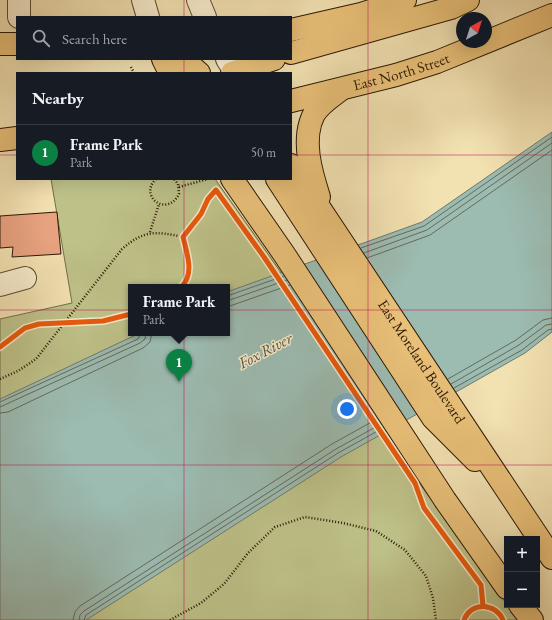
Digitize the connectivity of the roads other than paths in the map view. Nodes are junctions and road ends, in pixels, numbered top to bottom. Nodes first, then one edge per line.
1 (19, 0) edge
2 (143, 0) edge
3 (198, 0) edge
4 (405, 0) edge
5 (468, 0) edge
6 (552, 15) edge
7 (19, 16) edge
8 (148, 16) edge
9 (205, 16) edge
10 (292, 30) edge
11 (0, 44) edge
12 (16, 44) edge
13 (292, 53) edge
14 (164, 60) edge
15 (184, 60) edge
16 (270, 60) edge
17 (233, 69) edge
18 (170, 72) edge
19 (198, 72) edge
20 (343, 88) junction
21 (292, 101) edge
22 (16, 138) edge
23 (0, 140) edge
24 (292, 167) edge
25 (233, 180) edge
26 (278, 180) edge
27 (318, 225) junction
28 (25, 278) dead end
29 (0, 285) edge
30 (510, 495) junction
31 (552, 558) edge
32 (504, 584) edge
33 (522, 608) edge
34 (532, 620) edge

1 - 7 street
2 - 8 street
3 - 9 street
4 - 10 main road
5 - 13 main road
6 - 20 main road, East North Street
11 - 12 main road
14 - 18 main road
15 - 19 main road
16 - 17 main road
20 - 21 main road, East North Street
20 - 27 main road
22 - 23 main road
24 - 27 main road, East Moreland Boulevard
25 - 32 main road
26 - 27 main road
27 - 30 main road, East Moreland Boulevard
27 - 30 main road
28 - 29 street
30 - 31 main road, East Moreland Boulevard
33 - 34 main road

